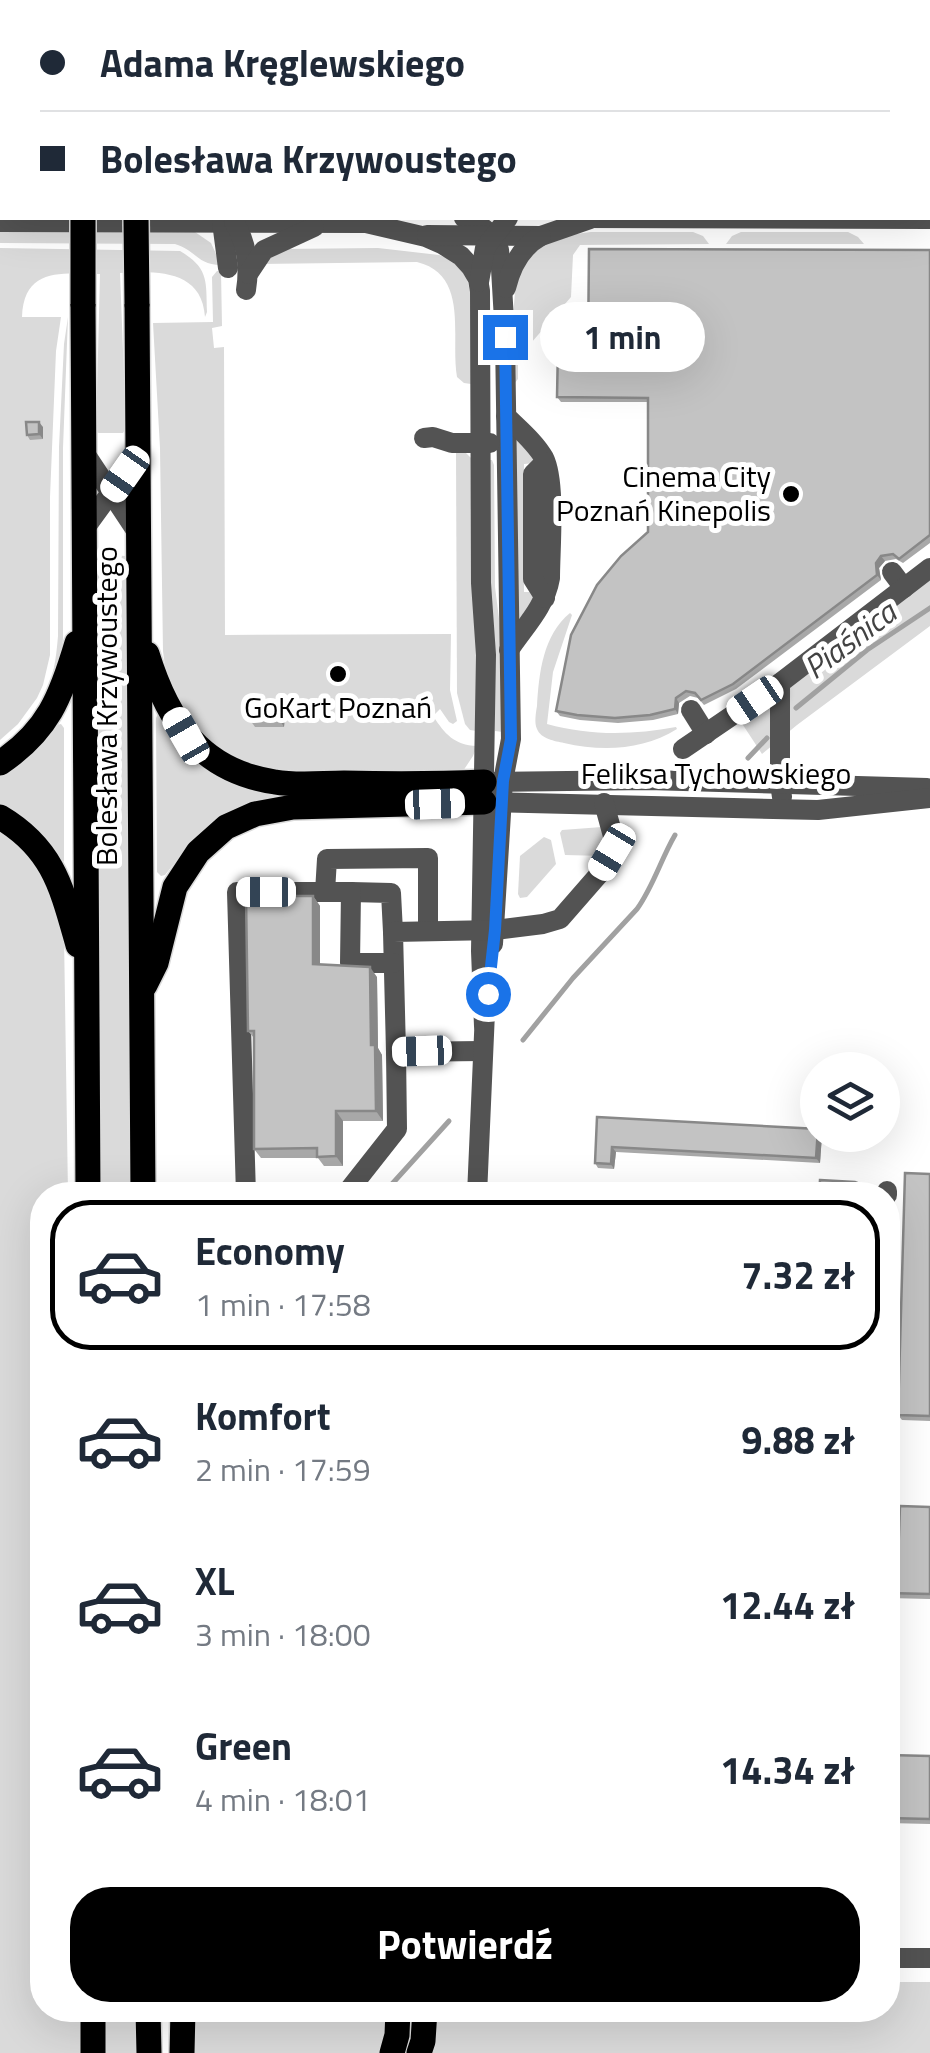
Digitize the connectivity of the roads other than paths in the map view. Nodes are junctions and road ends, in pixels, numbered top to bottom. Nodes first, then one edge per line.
1 (28, 220) edge
2 (83, 220) edge
3 (136, 220) edge
4 (375, 220) edge
5 (470, 220) edge
6 (506, 220) edge
7 (581, 220) edge
8 (0, 222) edge
9 (228, 222) junction
10 (325, 222) junction
11 (415, 234) junction
12 (493, 236) junction
13 (540, 236) junction
14 (479, 284) junction
15 (503, 300) junction
16 (506, 416) junction
17 (424, 442) dead end
18 (480, 444) junction
19 (506, 444) junction
20 (84, 452) junction
21 (138, 456) junction
22 (112, 494) junction
23 (84, 532) junction
24 (139, 535) junction
25 (930, 568) edge
26 (85, 614) junction
27 (140, 620) junction
28 (509, 650) junction
29 (780, 683) junction
30 (691, 710) dead end
31 (706, 734) junction
32 (683, 749) dead end
33 (0, 763) edge
34 (780, 783) junction
35 (930, 788) edge
36 (493, 792) junction
37 (930, 798) edge
38 (604, 804) junction
39 (783, 808) junction
40 (0, 818) edge
41 (326, 892) junction
42 (351, 892) junction
43 (392, 893) junction
44 (428, 893) junction
45 (428, 930) junction
46 (488, 930) junction
47 (393, 932) junction
48 (393, 963) junction
49 (87, 979) junction
50 (140, 994) junction
51 (482, 1050) junction
52 (396, 1052) junction
53 (88, 1182) edge
54 (143, 1182) edge
55 (246, 1182) edge
56 (354, 1182) edge
57 (477, 1182) edge
58 (900, 1958) edge
59 (930, 1958) edge
60 (93, 2022) edge
61 (148, 2022) edge
62 (183, 2022) edge
63 (397, 2022) edge
64 (425, 2022) edge
65 (94, 2053) edge
66 (149, 2053) edge
67 (182, 2053) edge
68 (392, 2053) edge
69 (419, 2053) edge

1 - 8 street
1 - 9 street
2 - 20 main road, Bolesława Krzywoustego, bridge
3 - 21 main road, Bolesława Krzywoustego, bridge
4 - 10 street
4 - 11 street
5 - 12 street
6 - 12 street
7 - 13 street
9 - 10 street
9 - 10 street
11 - 12 street
11 - 14 street
12 - 13 street
12 - 14 street
12 - 15 street
13 - 15 street
14 - 18 street
15 - 16 street
16 - 19 street
16 - 28 street
17 - 18 street
18 - 19 street
18 - 36 street
19 - 28 street
20 - 22 street
20 - 23 main road, Bolesława Krzywoustego
21 - 22 street
21 - 24 main road, Bolesława Krzywoustego
22 - 23 street
22 - 24 street
23 - 26 main road, Bolesława Krzywoustego
24 - 27 main road, Bolesława Krzywoustego
25 - 29 street
26 - 33 main road
26 - 49 main road, Bolesława Krzywoustego
27 - 36 main road
27 - 50 main road, Bolesława Krzywoustego
28 - 36 street
29 - 31 street
29 - 34 street
30 - 31 street
31 - 32 street
34 - 35 street, Feliksa Tychowskiego
34 - 36 street, Feliksa Tychowskiego
34 - 39 street
36 - 38 street, Feliksa Tychowskiego
36 - 46 street
36 - 46 street
36 - 50 main road
37 - 39 street, Feliksa Tychowskiego
38 - 39 street, Feliksa Tychowskiego
38 - 46 street
40 - 49 main road
41 - 42 street
41 - 44 street
41 - 55 street
42 - 43 street
42 - 48 street
43 - 44 street
43 - 47 street
44 - 45 street
45 - 46 street
45 - 47 street
46 - 51 street
47 - 48 street
48 - 52 street
49 - 53 main road, Bolesława Krzywoustego
50 - 54 main road, Bolesława Krzywoustego
51 - 52 street
51 - 57 street
52 - 56 street
58 - 59 street
60 - 65 main road
61 - 66 main road
62 - 67 main road
63 - 68 main road
64 - 69 main road

